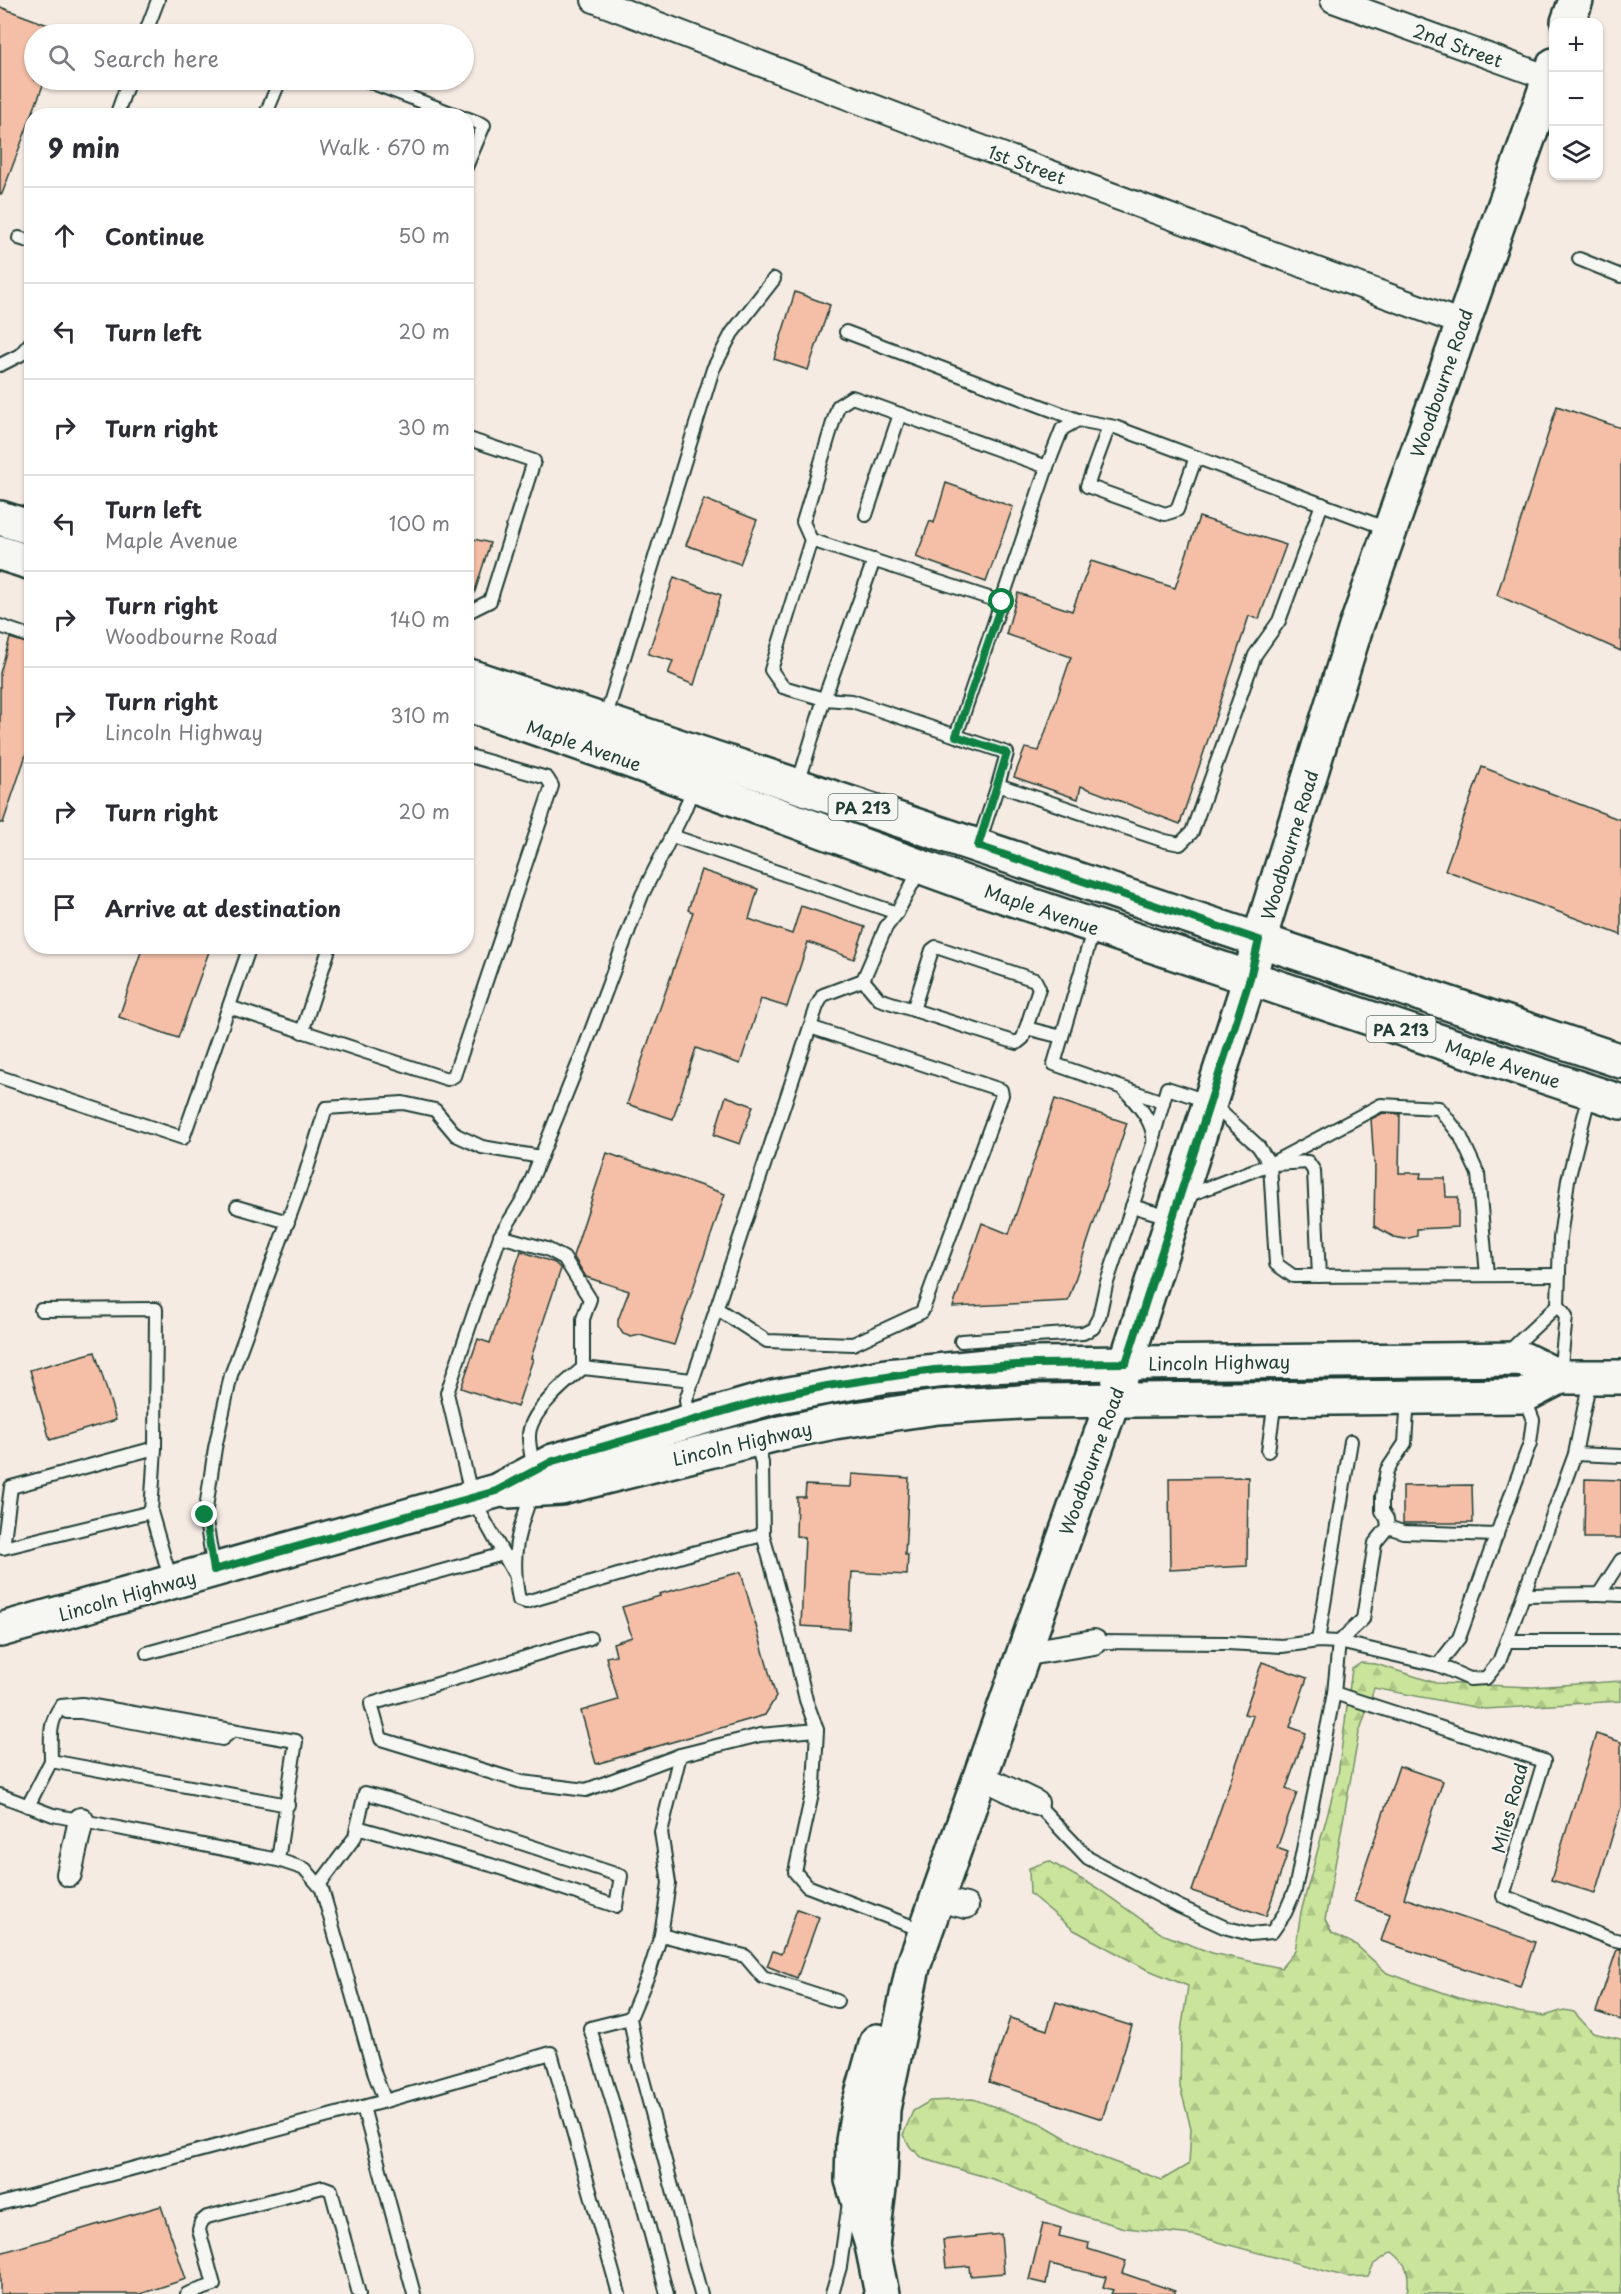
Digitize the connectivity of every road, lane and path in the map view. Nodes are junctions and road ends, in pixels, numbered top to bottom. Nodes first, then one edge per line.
1 (158, 0) edge
2 (594, 0) edge
3 (1333, 0) edge
4 (1576, 0) edge
5 (1569, 18) edge
6 (150, 24) edge
7 (1549, 70) edge
8 (1551, 72) edge
9 (125, 90) edge
10 (276, 90) edge
11 (391, 90) edge
12 (119, 108) edge
13 (269, 108) edge
14 (438, 108) edge
15 (474, 121) edge
16 (474, 148) edge
17 (1579, 259) dead end
18 (1621, 276) edge
19 (774, 279) dead end
20 (1462, 323) junction
21 (846, 332) dead end
22 (24, 351) edge
23 (0, 365) edge
24 (900, 414) junction
25 (1078, 420) junction
26 (1109, 426) junction
27 (474, 441) edge
28 (1196, 457) junction
29 (1047, 467) junction
30 (1322, 504) junction
31 (867, 515) dead end
32 (0, 518) edge
33 (24, 526) edge
34 (1390, 529) junction
35 (811, 540) junction
36 (0, 553) edge
37 (24, 560) edge
38 (874, 560) junction
39 (1002, 602) junction
40 (474, 609) edge
41 (0, 626) edge
42 (24, 634) edge
43 (474, 678) edge
44 (825, 699) junction
45 (474, 707) edge
46 (604, 720) junction
47 (956, 736) junction
48 (474, 757) edge
49 (695, 784) junction
50 (998, 785) junction
51 (798, 786) junction
52 (672, 836) junction
53 (978, 846) junction
54 (921, 867) junction
55 (897, 913) junction
56 (1094, 926) junction
57 (1259, 940) junction
58 (247, 954) edge
59 (327, 954) edge
60 (1250, 978) junction
61 (862, 980) junction
62 (229, 1007) junction
63 (913, 1010) junction
64 (810, 1027) junction
65 (1026, 1028) junction
66 (302, 1032) junction
67 (1062, 1037) junction
68 (1621, 1061) edge
69 (0, 1077) edge
70 (1124, 1089) junction
71 (1590, 1092) junction
72 (1163, 1102) junction
73 (1210, 1102) junction
74 (1621, 1102) edge
75 (1154, 1134) junction
76 (541, 1156) junction
77 (1270, 1164) junction
78 (1132, 1206) junction
79 (237, 1207) dead end
80 (1176, 1208) junction
81 (288, 1222) junction
82 (500, 1236) junction
83 (1487, 1275) junction
84 (1559, 1275) junction
85 (1319, 1276) junction
86 (1558, 1305) junction
87 (716, 1308) junction
88 (41, 1310) dead end
89 (961, 1341) dead end
90 (1041, 1351) junction
91 (1501, 1359) junction
92 (1126, 1363) junction
93 (583, 1368) junction
94 (1590, 1377) edge
95 (692, 1380) junction
96 (1408, 1397) junction
97 (1275, 1399) junction
98 (1112, 1401) junction
99 (1528, 1408) junction
100 (689, 1421) junction
101 (756, 1439) junction
102 (1351, 1441) dead end
103 (155, 1448) junction
104 (1268, 1451) dead end
105 (1575, 1454) junction
106 (1621, 1456) edge
107 (534, 1480) junction
108 (484, 1495) junction
109 (152, 1512) junction
110 (1388, 1527) junction
111 (1497, 1534) junction
112 (763, 1535) junction
113 (503, 1554) junction
114 (1621, 1560) edge
115 (214, 1570) junction
116 (514, 1573) junction
117 (172, 1582) junction
118 (1599, 1594) junction
119 (1524, 1595) junction
120 (1621, 1595) edge
121 (0, 1630) edge
122 (590, 1638) dead end
123 (1318, 1641) junction
124 (1507, 1641) junction
125 (1621, 1641) edge
126 (1094, 1642) joint
127 (1339, 1642) junction
128 (147, 1653) dead end
129 (1023, 1654) junction
130 (1438, 1665) junction
131 (1334, 1693) junction
132 (817, 1730) junction
133 (680, 1755) junction
134 (51, 1761) junction
135 (980, 1776) junction
136 (0, 1795) edge
137 (1036, 1803) joint
138 (288, 1805) junction
139 (28, 1806) junction
140 (81, 1820) junction
141 (357, 1827) junction
142 (279, 1860) junction
143 (69, 1874) dead end
144 (319, 1885) junction
145 (925, 1931) junction
146 (661, 1935) junction
147 (1621, 1941) edge
148 (913, 1967) junction
149 (837, 2001) dead end
150 (630, 2018) junction
151 (385, 2102) junction
152 (363, 2107) junction
153 (852, 2181) junction
154 (0, 2204) edge
155 (872, 2245) junction
156 (216, 2290) edge
157 (187, 2294) edge
158 (358, 2294) edge
159 (414, 2294) edge
160 (619, 2294) edge
161 (667, 2294) edge
162 (701, 2294) edge
163 (832, 2294) edge
164 (882, 2294) edge

1 - 6 lane
2 - 20 street, 1st Street
3 - 7 street, 2nd Street
4 - 5 main road
8 - 20 main road, Woodbourne Road
9 - 12 lane
10 - 13 lane
11 - 14 lane
15 - 16 lane
17 - 18 lane
19 - 46 lane
20 - 34 main road, Woodbourne Road
21 - 25 lane
22 - 23 lane
24 - 29 lane
24 - 31 lane
24 - 35 lane
25 - 26 lane
25 - 29 lane
26 - 28 lane
26 - 28 lane
27 - 40 lane
28 - 30 lane
29 - 39 lane
30 - 34 lane
30 - 50 lane
32 - 33 main road
34 - 57 main road, Woodbourne Road
35 - 38 lane
35 - 44 lane
36 - 37 main road
38 - 39 lane
38 - 44 lane
39 - 47 lane
41 - 42 lane
43 - 46 main road, Maple Avenue / PA 213
44 - 47 lane
44 - 51 lane
45 - 49 main road, Maple Avenue / PA 213
46 - 51 main road, Maple Avenue / PA 213
47 - 50 lane
48 - 66 lane
49 - 52 lane
49 - 54 main road, Maple Avenue / PA 213
50 - 53 lane
51 - 53 main road, Maple Avenue / PA 213
52 - 55 lane
52 - 76 lane
53 - 57 main road, Maple Avenue / PA 213
54 - 55 lane
54 - 56 main road, Maple Avenue / PA 213
55 - 61 lane
56 - 60 main road, Maple Avenue / PA 213
56 - 67 lane
57 - 60 main road, Woodbourne Road
57 - 68 main road, Maple Avenue / PA 213
58 - 62 lane
59 - 66 lane
60 - 71 main road, Maple Avenue / PA 213
60 - 73 main road, Woodbourne Road
61 - 63 lane
61 - 64 lane
62 - 66 lane
62 - 69 lane
63 - 65 lane
63 - 65 lane
64 - 87 lane
64 - 87 lane
65 - 67 lane
67 - 70 lane
70 - 72 lane
70 - 75 lane
71 - 74 main road, Maple Avenue / PA 213
71 - 84 lane
72 - 73 lane
72 - 75 lane
73 - 77 lane
73 - 80 main road, Woodbourne Road
75 - 78 lane
76 - 81 lane
76 - 82 lane
77 - 80 lane
77 - 83 lane
77 - 85 lane
77 - 85 lane
78 - 80 lane
78 - 90 lane
79 - 81 lane
80 - 92 main road, Woodbourne Road
81 - 115 lane
82 - 93 lane
82 - 108 lane
83 - 84 lane
83 - 85 lane
84 - 86 lane
86 - 91 lane
86 - 94 lane
87 - 95 lane
88 - 103 lane
89 - 90 lane
90 - 92 main road, Lincoln Highway
90 - 100 main road, Lincoln Highway
91 - 92 main road, Lincoln Highway
91 - 94 main road, Lincoln Highway
92 - 98 main road, Woodbourne Road
93 - 95 lane
93 - 107 lane
94 - 99 main road, Lincoln Highway
94 - 105 lane
95 - 100 lane
96 - 97 main road, Lincoln Highway
96 - 99 main road, Lincoln Highway
96 - 110 lane
97 - 98 main road, Lincoln Highway
97 - 104 lane
98 - 101 main road, Lincoln Highway
98 - 129 main road, Woodbourne Road
99 - 111 lane
100 - 107 main road, Lincoln Highway
101 - 107 main road, Lincoln Highway
101 - 112 lane
102 - 123 lane
103 - 109 lane
103 - 109 lane
105 - 106 lane
105 - 119 lane
107 - 108 main road, Lincoln Highway
107 - 116 lane
108 - 113 lane
108 - 115 main road, Lincoln Highway
109 - 117 lane
110 - 111 lane
110 - 127 lane
111 - 130 lane
112 - 116 lane
112 - 132 lane
113 - 116 lane
113 - 128 lane
114 - 118 lane
115 - 117 main road, Lincoln Highway
117 - 121 main road, Lincoln Highway
118 - 119 lane
118 - 120 lane
119 - 124 lane
122 - 133 lane
123 - 126 lane
123 - 127 lane
124 - 125 lane
124 - 130 lane
126 - 129 street
127 - 130 lane
127 - 131 lane
129 - 135 main road, Woodbourne Road
131 - 137 lane
131 - 147 lane, Miles Road
132 - 133 lane
132 - 145 lane
133 - 146 lane
134 - 138 lane
134 - 138 lane
134 - 139 lane
135 - 137 street
135 - 145 main road, Woodbourne Road
136 - 139 lane
138 - 142 lane
139 - 140 lane
140 - 142 lane
140 - 143 street
141 - 141 lane
141 - 144 lane
142 - 144 lane
144 - 151 lane
145 - 148 main road, Woodbourne Road
146 - 149 lane
146 - 150 lane
148 - 153 main road, Woodbourne Road
148 - 155 main road, Woodbourne Road
150 - 161 lane
150 - 162 lane
151 - 152 lane
151 - 160 lane
152 - 154 lane
152 - 159 lane
153 - 155 main road, Woodbourne Road
153 - 163 lane
155 - 164 main road, Woodbourne Road
156 - 157 lane
156 - 158 lane

